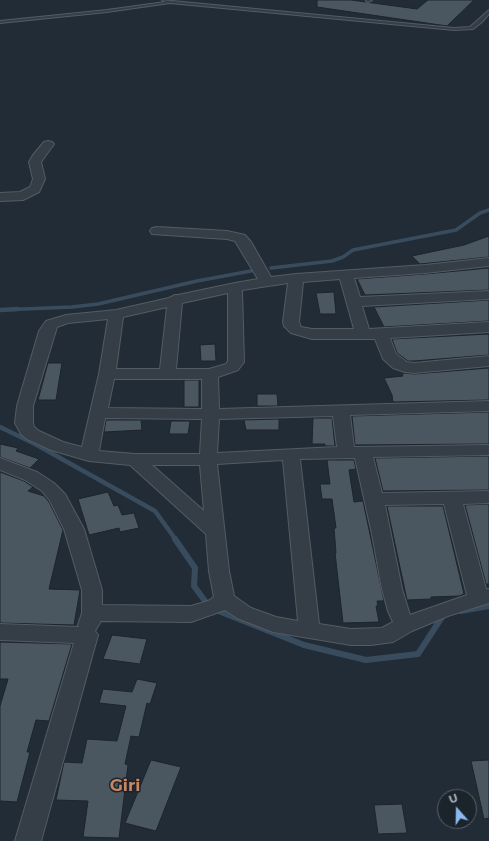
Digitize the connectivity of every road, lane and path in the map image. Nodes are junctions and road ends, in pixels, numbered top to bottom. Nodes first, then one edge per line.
1 (164, 0) edge
2 (170, 2) junction
3 (107, 11) junction
4 (489, 11) edge
5 (0, 22) edge
6 (0, 26) edge
7 (48, 144) dead end
8 (0, 197) edge
9 (157, 231) dead end
10 (489, 263) edge
11 (346, 274) junction
12 (296, 278) junction
13 (267, 282) junction
14 (235, 287) junction
15 (489, 295) edge
16 (175, 299) junction
17 (354, 302) junction
18 (116, 314) junction
19 (489, 328) edge
20 (381, 334) junction
21 (363, 335) junction
22 (489, 361) edge
23 (107, 374) junction
24 (167, 374) junction
25 (210, 374) junction
26 (489, 406) edge
27 (341, 411) junction
28 (98, 413) junction
29 (211, 414) junction
30 (489, 450) edge
31 (355, 452) junction
32 (291, 454) junction
33 (90, 455) junction
34 (208, 459) junction
35 (134, 460) junction
36 (0, 464) edge
37 (452, 497) junction
38 (489, 497) edge
39 (375, 499) junction
40 (215, 532) junction
41 (484, 598) edge
42 (213, 606) junction
43 (90, 624) junction
44 (405, 624) junction
45 (309, 630) junction
46 (0, 632) edge
47 (28, 841) edge

1 - 2 lane
2 - 3 lane
2 - 4 lane
3 - 5 lane
3 - 6 lane
7 - 8 street
9 - 13 street
10 - 11 street
11 - 12 street
11 - 17 street
12 - 13 street
12 - 21 street
13 - 14 street
14 - 16 street
14 - 25 street
15 - 17 street
16 - 18 street
16 - 24 street
17 - 21 street
18 - 23 street
18 - 33 street
19 - 20 street
20 - 21 street
20 - 22 street
23 - 24 street
23 - 28 street
24 - 25 street
25 - 29 street
26 - 27 street
27 - 29 street
27 - 31 street
28 - 29 street
28 - 33 street
29 - 34 street
30 - 31 street
31 - 32 street
31 - 39 street
32 - 34 street
32 - 45 street
33 - 35 street
34 - 35 street
34 - 40 street
35 - 40 street
36 - 43 street
37 - 38 street
37 - 39 street
37 - 41 street
39 - 44 street
40 - 42 street
41 - 44 street
42 - 43 street
42 - 45 street
43 - 46 street
43 - 47 street
44 - 45 street

